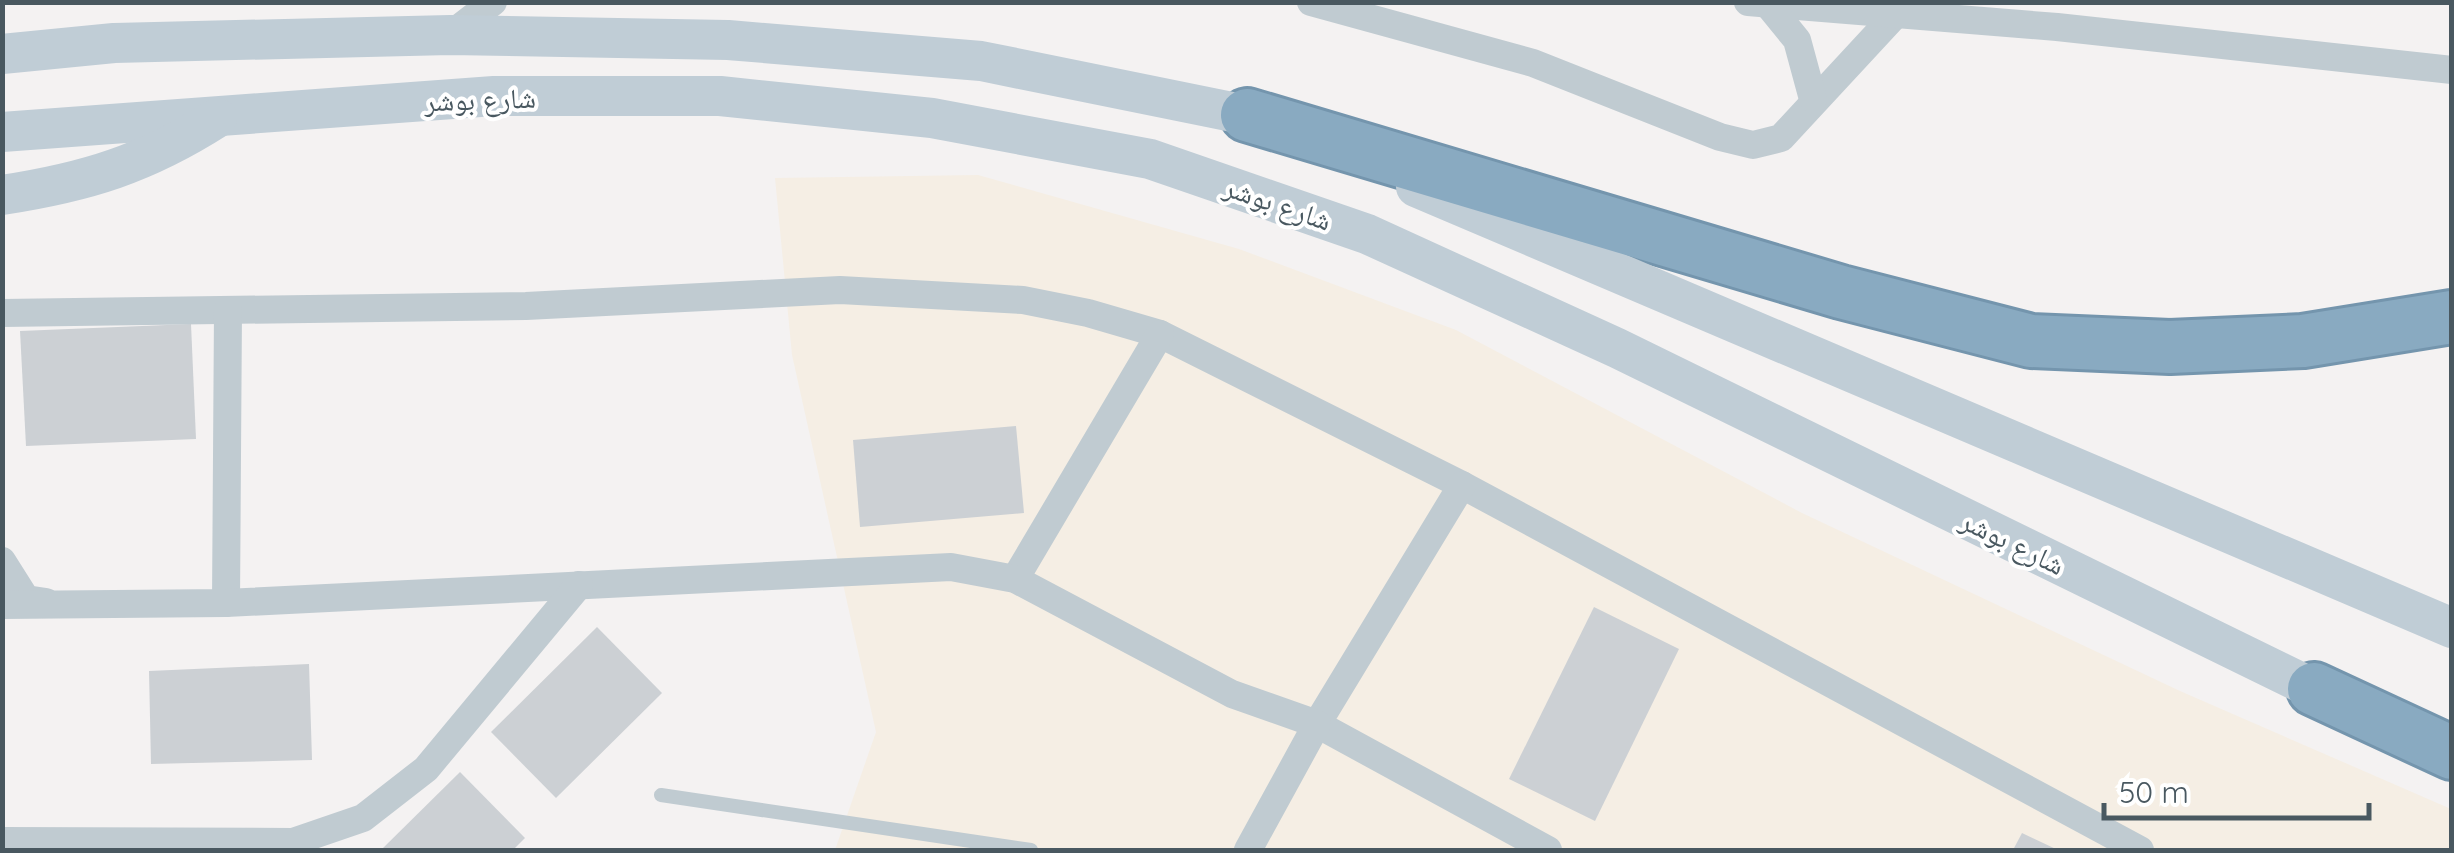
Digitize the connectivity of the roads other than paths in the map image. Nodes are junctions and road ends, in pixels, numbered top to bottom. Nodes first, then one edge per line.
1 (493, 2) edge
2 (1311, 2) edge
3 (1759, 5) edge
4 (1894, 15) junction
5 (450, 35) junction
6 (2, 54) edge
7 (2452, 70) edge
8 (1813, 99) junction
9 (225, 113) junction
10 (1248, 116) junction
11 (2, 132) edge
12 (2, 195) edge
13 (228, 310) junction
14 (2, 312) edge
15 (2452, 317) edge
16 (1160, 334) junction
17 (1462, 485) junction
18 (2, 560) edge
19 (1015, 578) junction
20 (579, 585) junction
21 (226, 603) junction
22 (68, 604) junction
23 (2, 605) edge
24 (2452, 628) edge
25 (2314, 690) junction
26 (1317, 724) junction
27 (2452, 730) edge
28 (2452, 753) edge
29 (661, 795) dead end
30 (2, 841) edge
31 (1031, 850) edge
32 (1248, 850) edge
33 (1548, 850) edge
34 (2140, 850) edge

1 - 5 street
2 - 8 street
3 - 4 street
3 - 8 street
4 - 7 street
4 - 8 street
5 - 6 main road
5 - 10 main road
9 - 11 main road, شارع بوشر
9 - 12 main road
9 - 25 main road, شارع بوشر
10 - 15 highway
10 - 24 main road
13 - 14 street
13 - 16 street
13 - 21 street
16 - 17 street
16 - 19 street
17 - 26 street
17 - 34 street
18 - 22 street
19 - 20 street
19 - 26 street
20 - 21 street
20 - 30 street
21 - 22 street
22 - 23 street
25 - 27 main road, شارع بوشر
25 - 28 highway
26 - 32 street
26 - 33 street
29 - 31 lane

